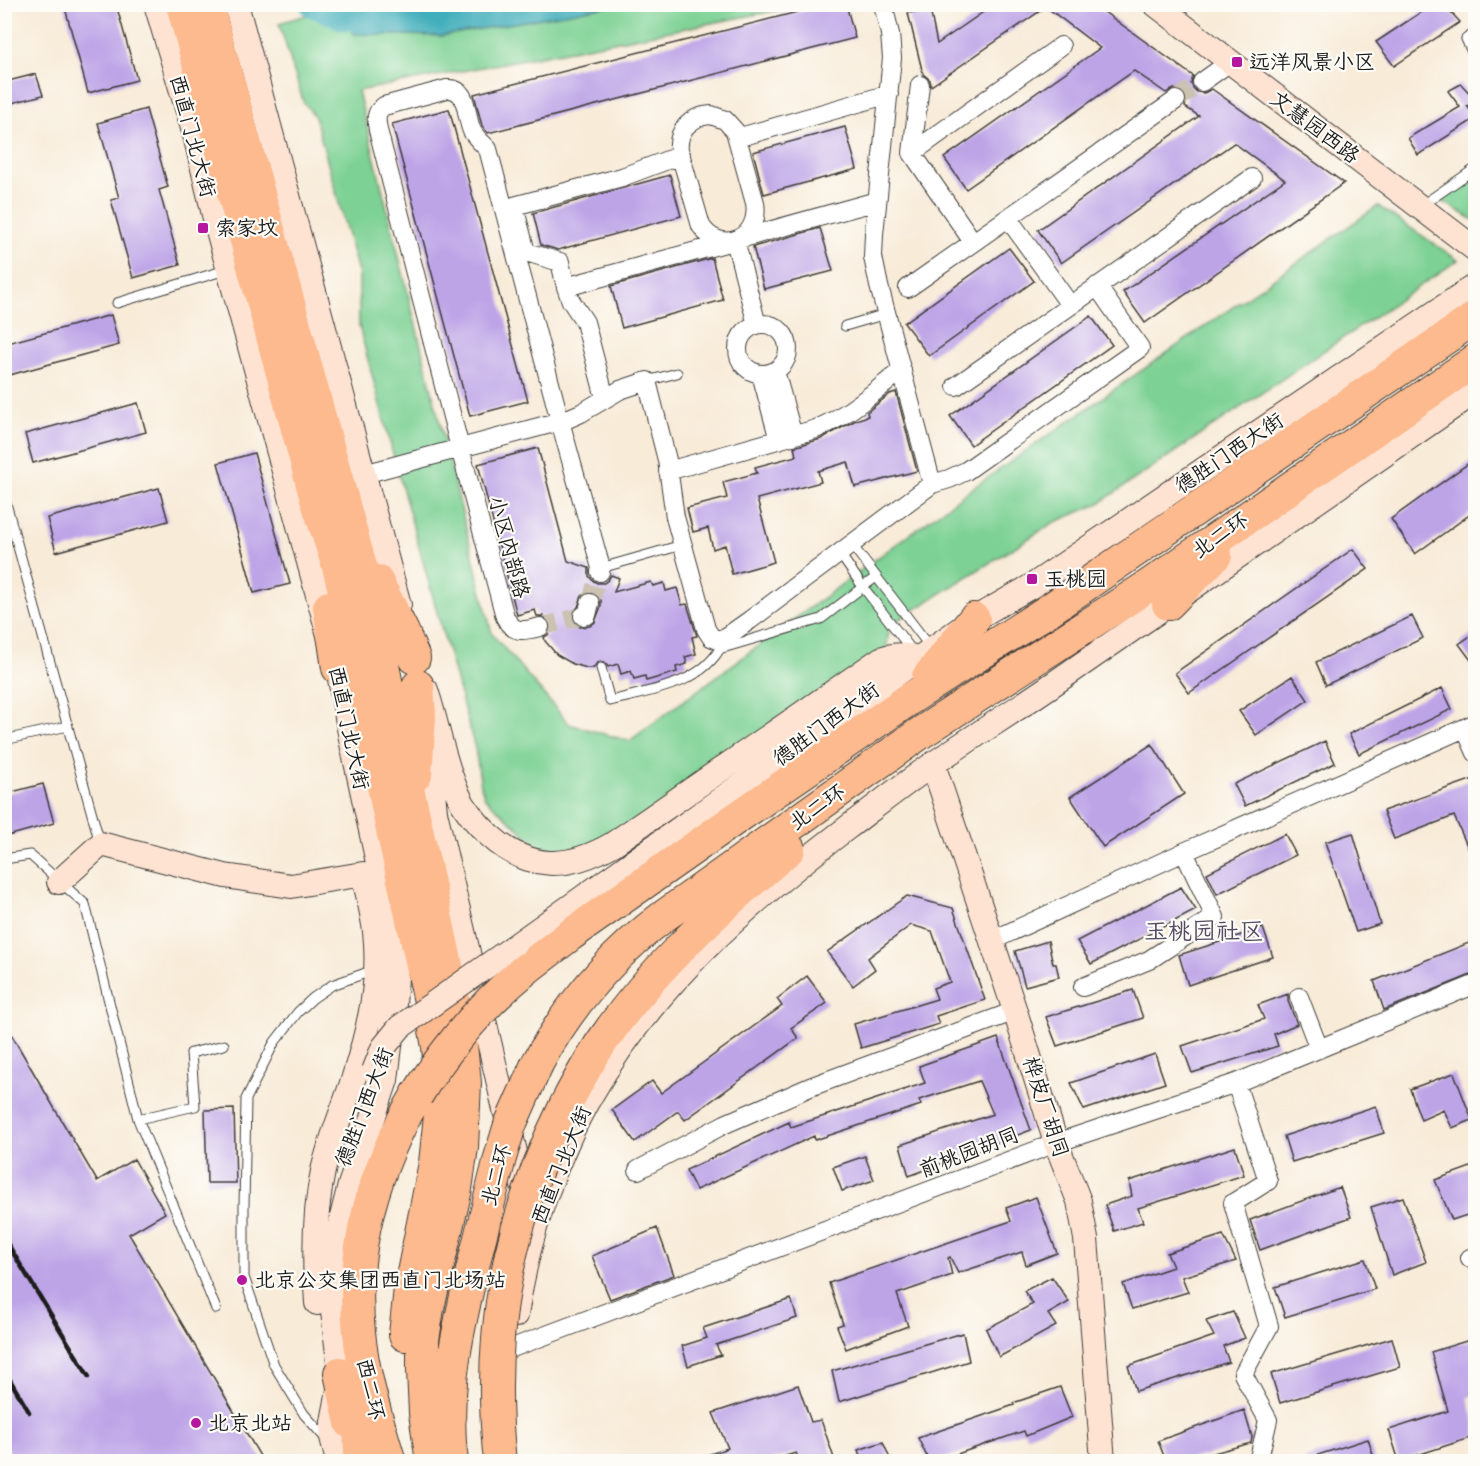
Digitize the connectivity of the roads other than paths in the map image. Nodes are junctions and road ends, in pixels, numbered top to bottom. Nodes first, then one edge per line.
1 (156, 4) edge
2 (182, 4) edge
3 (207, 4) edge
4 (236, 4) edge
5 (883, 4) edge
6 (1155, 4) edge
7 (1476, 32) edge
8 (1061, 46) dead end
9 (1476, 62) edge
10 (1230, 63) junction
11 (1202, 82) tunnel mouth
12 (920, 85) dead end
13 (889, 94) junction
14 (1176, 100) tunnel mouth
15 (737, 138) junction
16 (912, 153) junction
17 (681, 154) junction
18 (1476, 168) edge
19 (1252, 178) dead end
20 (877, 201) junction
21 (1420, 207) junction
22 (1008, 218) junction
23 (735, 240) junction
24 (973, 242) junction
25 (1476, 250) edge
26 (229, 269) junction
27 (1476, 285) edge
28 (1097, 286) junction
29 (566, 287) junction
30 (908, 288) dead end
31 (117, 303) dead end
32 (1070, 305) junction
33 (886, 314) junction
34 (1476, 317) edge
35 (757, 325) junction
36 (845, 326) dead end
37 (1476, 360) edge
38 (902, 370) junction
39 (677, 373) dead end
40 (768, 373) junction
41 (646, 381) junction
42 (956, 386) dead end
43 (1476, 389) edge
44 (605, 398) junction
45 (560, 421) junction
46 (1379, 426) junction
47 (786, 438) junction
48 (460, 448) junction
49 (668, 471) junction
50 (364, 474) junction
51 (932, 484) junction
52 (4, 496) edge
53 (316, 499) junction
54 (1267, 503) junction
55 (348, 518) junction
56 (682, 545) junction
57 (846, 550) junction
58 (600, 570) joint
59 (876, 577) junction
60 (863, 587) junction
61 (1168, 604) junction
62 (974, 619) junction
63 (540, 627) tunnel mouth
64 (721, 647) junction
65 (925, 653) junction
66 (601, 668) dead end
67 (416, 672) junction
68 (340, 677) junction
69 (911, 698) junction
70 (68, 726) junction
71 (1470, 726) edge
72 (919, 734) junction
73 (4, 740) edge
74 (352, 747) junction
75 (1476, 753) edge
76 (933, 764) junction
77 (403, 822) junction
78 (101, 844) junction
79 (1184, 852) junction
80 (4, 860) edge
81 (363, 874) junction
82 (59, 882) junction
83 (991, 941) junction
84 (520, 958) junction
85 (376, 970) junction
86 (1476, 984) edge
87 (1083, 987) dead end
88 (1299, 997) dead end
89 (1014, 1011) junction
90 (224, 1045) dead end
91 (1319, 1049) junction
92 (1236, 1083) junction
93 (138, 1119) junction
94 (1056, 1143) junction
95 (638, 1170) dead end
96 (534, 1231) junction
97 (316, 1272) junction
98 (216, 1309) dead end
99 (358, 1316) junction
100 (512, 1348) junction
101 (340, 1372) joint
102 (344, 1457) edge
103 (390, 1461) edge
104 (412, 1461) edge
105 (432, 1461) edge
106 (452, 1461) edge
107 (500, 1461) edge
108 (512, 1461) edge
109 (1103, 1461) edge
110 (1258, 1461) edge

1 - 26 street, 西直门北大街
2 - 53 highway, 西直门北大街
3 - 55 highway, 西直门北大街
4 - 50 street
5 - 13 street
6 - 10 street, 文慧园西路
7 - 9 lane
8 - 16 street
10 - 11 street
10 - 21 street, 文慧园西路
12 - 16 street
13 - 15 street
13 - 20 street
14 - 22 street
15 - 17 street
15 - 23 street
16 - 24 street
17 - 23 street
17 - 29 street
18 - 21 lane
19 - 28 street
20 - 23 street
20 - 33 street
21 - 25 street, 文慧园西路
22 - 24 street
22 - 32 street
23 - 29 street
23 - 35 street
24 - 30 street
26 - 31 lane
26 - 68 street, 西直门北大街
27 - 62 street, 德胜门西大街
28 - 32 street
28 - 51 street
29 - 44 street
32 - 42 street
33 - 36 lane
33 - 38 street
34 - 69 highway, 北二环
35 - 40 street
35 - 40 street
37 - 46 highway, 北二环
38 - 47 street
38 - 51 street
39 - 41 lane
40 - 47 street
41 - 44 street
41 - 49 street
43 - 46 highway
43 - 61 street
44 - 45 street
45 - 48 street
45 - 48 street, 小区内部路
45 - 58 street
46 - 54 highway, 北二环
47 - 49 street
48 - 50 street
48 - 63 street, 小区内部路
49 - 56 street
50 - 67 street
51 - 57 street
52 - 70 lane
53 - 68 highway
53 - 77 highway, 西直门北大街
54 - 61 highway
54 - 72 highway, 北二环
55 - 67 highway
55 - 77 highway, 西直门北大街
56 - 58 lane
56 - 64 street
57 - 59 lane
57 - 60 lane
57 - 64 street
59 - 60 lane
59 - 65 lane
60 - 64 lane
60 - 65 lane
61 - 76 street
62 - 65 street, 德胜门西大街
62 - 69 highway
64 - 66 lane
65 - 67 street
65 - 84 street, 德胜门西大街
67 - 77 highway
67 - 96 street
68 - 74 street, 西直门北大街
68 - 77 highway
69 - 84 highway, 北二环
70 - 73 lane
70 - 78 lane
71 - 75 street
71 - 79 street
72 - 106 highway, 北二环, bridge
72 - 107 highway, bridge
74 - 81 street
74 - 101 street, 西直门北大街
76 - 83 street, 桦皮厂胡同
76 - 96 street, 西直门北大街
77 - 104 highway, 西直门北大街
77 - 105 highway, 西直门北大街
78 - 81 street
78 - 82 street
79 - 83 street
79 - 87 street
80 - 82 lane
81 - 85 street
82 - 93 lane
83 - 89 street, 桦皮厂胡同
84 - 97 street, 德胜门西大街, bridge
84 - 99 highway, 北二环, bridge
85 - 97 street
85 - 102 lane
86 - 91 street, 前桃园胡同
88 - 91 street
89 - 94 street, 桦皮厂胡同
89 - 95 street
90 - 93 lane
91 - 92 street, 前桃园胡同
92 - 94 street, 前桃园胡同
92 - 110 street
93 - 98 lane
94 - 100 street, 前桃园胡同
94 - 109 street, 桦皮厂胡同
96 - 100 street, 西直门北大街
97 - 102 street
99 - 102 highway
99 - 103 highway, 西二环
100 - 108 street, 西直门北大街
101 - 102 highway

